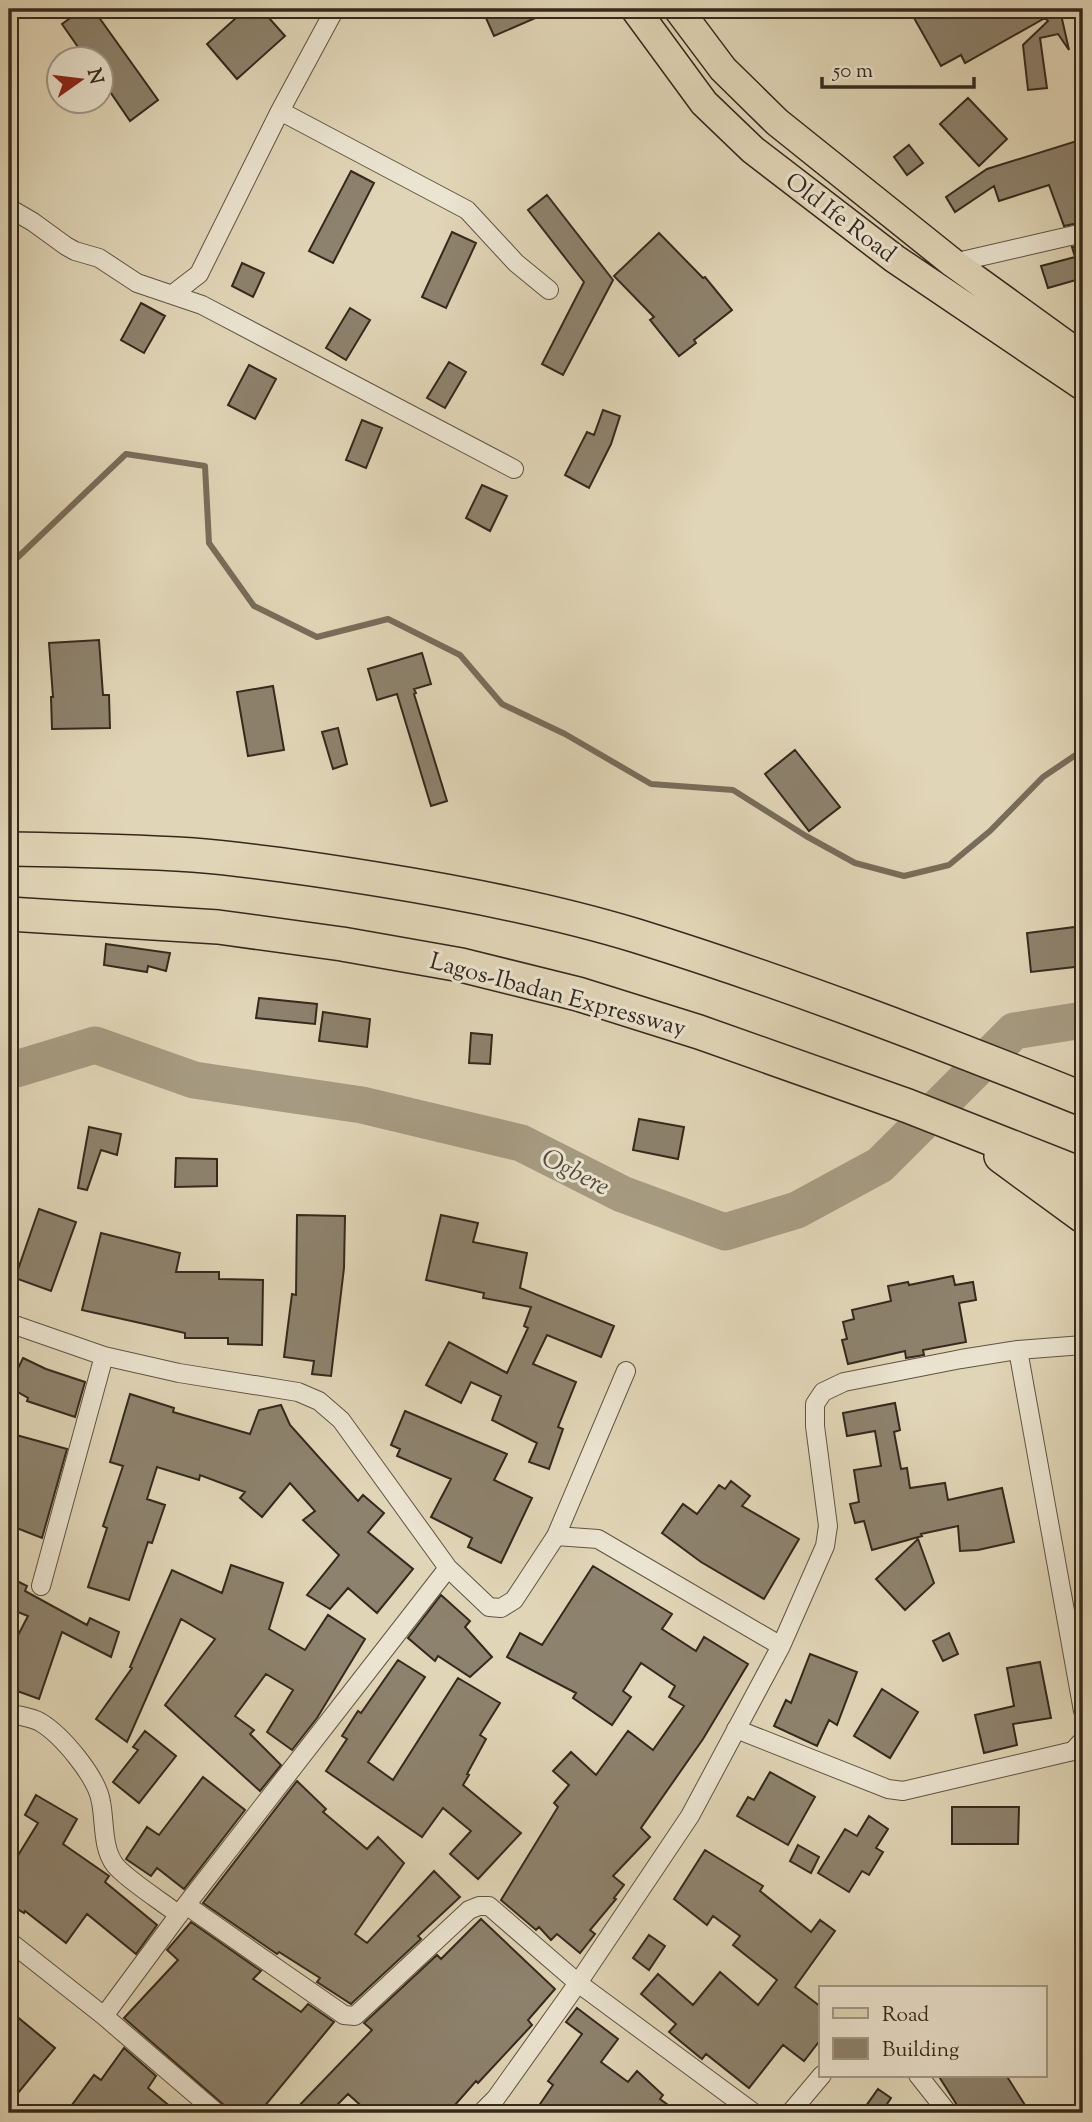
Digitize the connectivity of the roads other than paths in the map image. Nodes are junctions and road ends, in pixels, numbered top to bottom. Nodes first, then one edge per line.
1 (335, 9) edge
2 (635, 9) edge
3 (678, 9) edge
4 (280, 111) junction
5 (9, 208) edge
6 (914, 232) junction
7 (1083, 233) edge
8 (895, 259) junction
9 (953, 263) junction
10 (199, 274) junction
11 (549, 289) dead end
12 (173, 294) junction
13 (202, 304) junction
14 (1083, 357) edge
15 (1083, 386) edge
16 (514, 469) dead end
17 (9, 849) edge
18 (9, 914) edge
19 (1030, 1078) junction
20 (1083, 1080) edge
21 (1083, 1099) edge
22 (962, 1128) junction
23 (1083, 1175) edge
24 (1083, 1216) edge
25 (9, 1323) edge
26 (1083, 1345) edge
27 (1018, 1350) junction
28 (104, 1356) junction
29 (626, 1371) dead end
30 (556, 1536) junction
31 (448, 1568) junction
32 (41, 1586) dead end
33 (781, 1646) junction
34 (1083, 1710) edge
35 (9, 1713) edge
36 (737, 1729) junction
37 (1083, 1740) edge
38 (183, 1910) junction
39 (9, 1941) edge
40 (578, 1983) junction
41 (104, 2016) junction
42 (821, 2076) edge
43 (919, 2076) edge
44 (217, 2113) edge
45 (481, 2113) edge
46 (754, 2113) edge
47 (790, 2113) edge
48 (948, 2113) edge

1 - 4 street
2 - 8 main road, Old Ife Road
3 - 6 main road, Old Ife Road
4 - 10 street
4 - 11 street
5 - 12 street
6 - 8 main road
6 - 9 main road, Old Ife Road
7 - 9 street
8 - 15 main road, Old Ife Road
9 - 14 main road, Old Ife Road
10 - 12 street
10 - 13 street
12 - 13 street
13 - 16 street
17 - 19 highway
18 - 22 highway, Lagos-Ibadan Expressway
19 - 20 street
19 - 21 highway
22 - 23 highway, Lagos-Ibadan Expressway
22 - 24 highway
25 - 28 street
26 - 27 street
27 - 33 street
27 - 34 street
28 - 31 street
28 - 32 street
29 - 30 street
30 - 31 street
30 - 33 street
31 - 38 street
33 - 36 street
35 - 38 street
36 - 37 street
36 - 40 street
38 - 40 street
38 - 41 street
39 - 41 street
40 - 45 street
40 - 46 street
41 - 44 street
42 - 47 street
43 - 48 street

